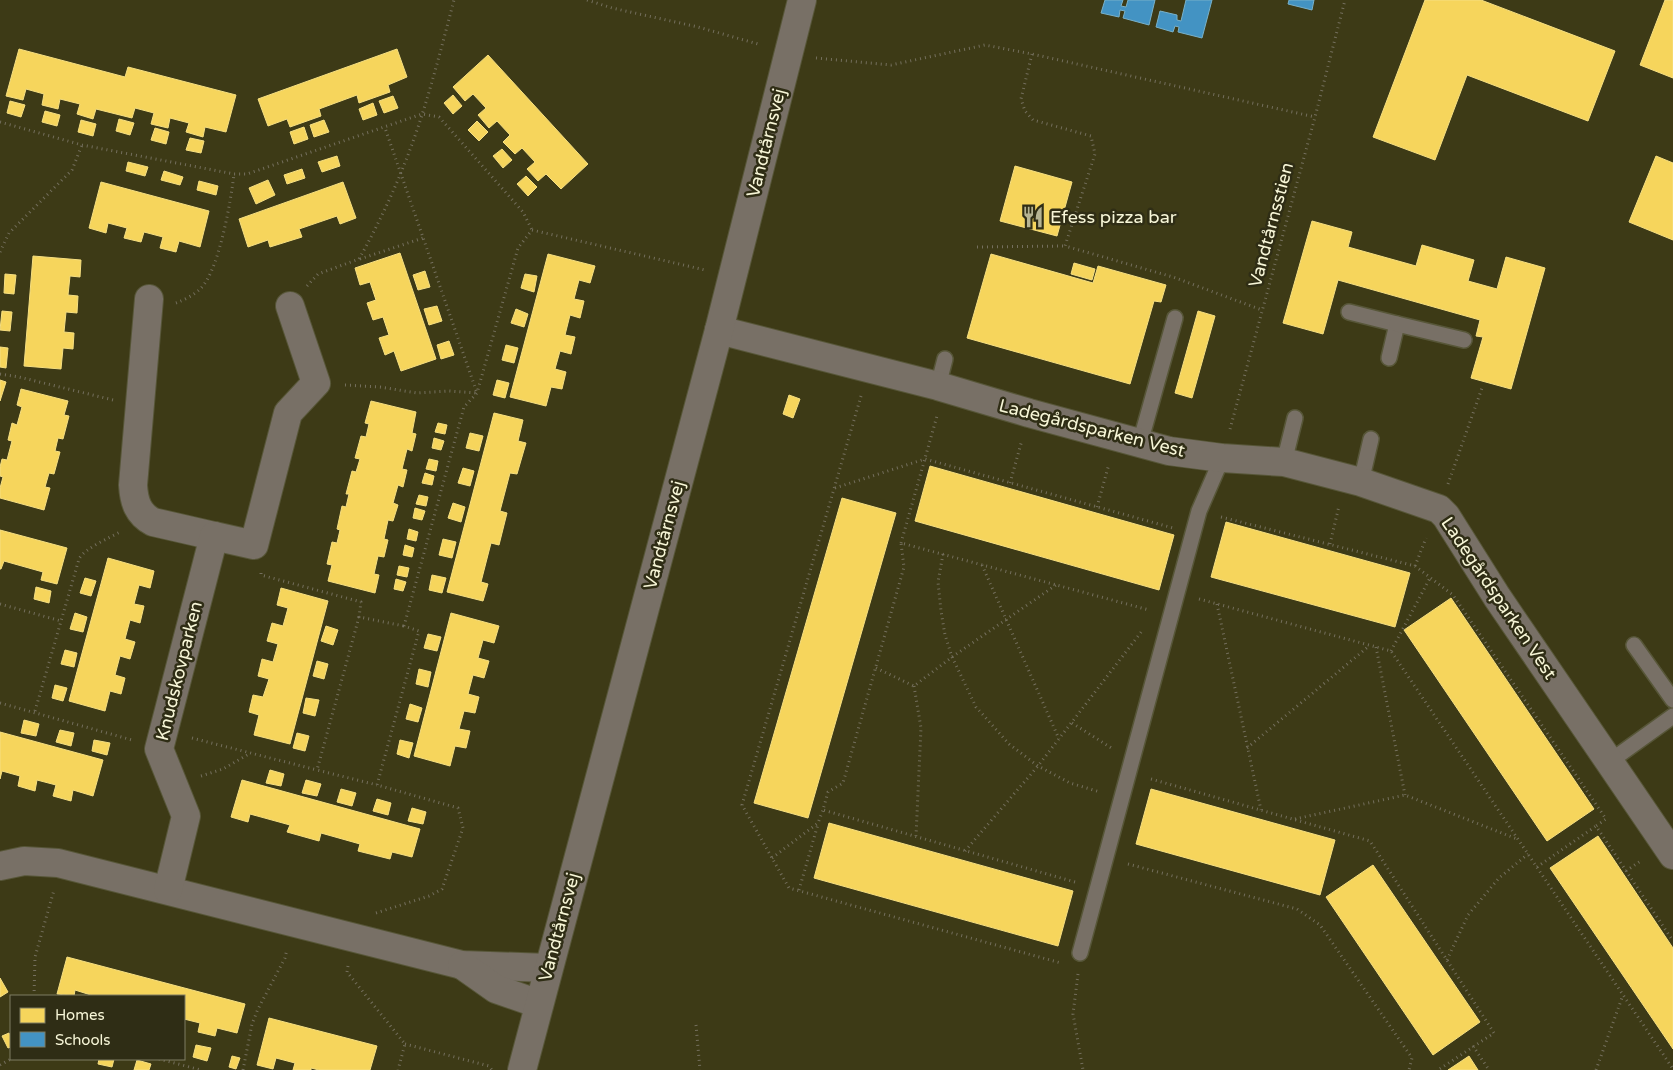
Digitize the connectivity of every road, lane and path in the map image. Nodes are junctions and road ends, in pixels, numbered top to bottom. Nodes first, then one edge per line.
1 (454, 0) edge
2 (587, 0) edge
3 (802, 0) edge
4 (1345, 0) edge
5 (758, 44) dead end
6 (1032, 54) junction
7 (811, 58) dead end
8 (422, 114) junction
9 (1315, 118) junction
10 (0, 122) edge
11 (385, 128) junction
12 (82, 145) junction
13 (234, 174) junction
14 (401, 174) junction
15 (532, 230) junction
16 (423, 238) junction
17 (1065, 246) junction
18 (976, 247) dead end
19 (0, 252) edge
20 (359, 259) junction
21 (732, 276) junction
22 (149, 299) joint
23 (290, 306) joint
24 (1262, 310) junction
25 (1349, 312) dead end
26 (1175, 318) dead end
27 (1397, 324) junction
28 (719, 330) junction
29 (1464, 340) dead end
30 (1388, 358) dead end
31 (946, 359) dead end
32 (869, 369) junction
33 (0, 374) edge
34 (316, 383) junction
35 (941, 388) junction
36 (1482, 388) dead end
37 (477, 393) junction
38 (140, 407) junction
39 (1029, 413) junction
40 (1295, 418) dead end
41 (1371, 439) dead end
42 (1128, 440) junction
43 (1222, 458) junction
44 (925, 459) junction
45 (1284, 462) junction
46 (1353, 480) junction
47 (1010, 483) junction
48 (834, 488) junction
49 (1097, 507) junction
50 (1439, 509) junction
51 (1198, 511) junction
52 (145, 518) junction
53 (1193, 534) junction
54 (214, 536) junction
55 (901, 543) junction
56 (1330, 544) junction
57 (254, 545) junction
58 (943, 554) junction
59 (981, 564) junction
60 (1415, 566) junction
61 (1430, 578) junction
62 (1056, 585) junction
63 (1177, 593) junction
64 (0, 604) edge
65 (1216, 604) junction
66 (1164, 614) junction
67 (359, 617) junction
68 (1006, 620) junction
69 (61, 621) junction
70 (404, 626) junction
71 (1370, 645) junction
72 (1634, 645) dead end
73 (1376, 647) junction
74 (1391, 651) junction
75 (952, 657) junction
76 (876, 668) junction
77 (914, 686) junction
78 (1673, 700) edge
79 (0, 703) edge
80 (35, 712) junction
81 (1673, 716) edge
82 (1072, 722) junction
83 (191, 738) dead end
84 (1060, 739) junction
85 (1247, 748) junction
86 (159, 749) junction
87 (250, 753) junction
88 (1609, 762) junction
89 (1038, 766) junction
90 (1130, 767) junction
91 (317, 770) junction
92 (377, 785) junction
93 (174, 786) junction
94 (1405, 795) junction
95 (1122, 798) junction
96 (824, 810) junction
97 (1261, 810) junction
98 (1294, 819) junction
99 (818, 823) junction
100 (1596, 826) junction
101 (916, 836) junction
102 (1518, 839) junction
103 (966, 851) junction
104 (1528, 854) junction
105 (1673, 855) edge
106 (772, 858) junction
107 (1106, 858) junction
108 (60, 864) junction
109 (0, 866) edge
110 (1536, 867) junction
111 (1098, 889) junction
112 (168, 890) junction
113 (799, 890) junction
114 (294, 922) junction
115 (353, 937) junction
116 (1673, 941) edge
117 (1079, 961) junction
118 (1447, 961) junction
119 (462, 965) junction
120 (548, 968) junction
121 (34, 995) edge
122 (1623, 995) junction
123 (539, 1004) junction
124 (696, 1025) dead end
125 (405, 1044) junction
126 (1473, 1046) junction
127 (163, 1060) edge
128 (1673, 1069) edge
129 (202, 1070) edge
130 (243, 1070) edge
131 (398, 1070) edge
132 (492, 1070) edge
133 (522, 1070) edge
134 (700, 1070) edge
135 (1083, 1070) edge
136 (1410, 1070) edge
137 (1438, 1070) edge
138 (1489, 1070) edge
139 (1596, 1070) edge

1 - 8 path
2 - 5 path
3 - 21 street, Vandtårnsvej
4 - 9 path, Vandtårnsstien
6 - 7 path
6 - 9 path
6 - 17 path
8 - 11 path
8 - 14 path
8 - 15 path
9 - 24 path, Vandtårnsstien
10 - 12 path
11 - 13 path
11 - 14 path
12 - 13 path
12 - 19 path
13 - 22 path
14 - 16 path
14 - 20 path
15 - 21 path
15 - 37 path
16 - 20 path
16 - 37 path
17 - 18 path
17 - 24 path
20 - 23 path
21 - 28 street, Vandtårnsvej
22 - 38 street
23 - 34 street
24 - 43 path, Vandtårnsstien
25 - 27 lane
26 - 42 lane
27 - 29 lane
27 - 30 lane
28 - 32 street, Ladegårdsparken Vest
28 - 120 street, Vandtårnsvej
31 - 35 lane
32 - 35 street, Ladegårdsparken Vest
32 - 48 path
33 - 38 path
34 - 37 path
34 - 57 street
35 - 39 street, Ladegårdsparken Vest
35 - 44 path
36 - 50 path
37 - 70 path
38 - 52 street
39 - 42 street, Ladegårdsparken Vest
39 - 47 path
40 - 45 lane
41 - 46 lane
42 - 43 street, Ladegårdsparken Vest
42 - 49 path
43 - 45 street, Ladegårdsparken Vest
43 - 51 lane
44 - 47 path
44 - 48 path
44 - 55 path
45 - 46 street, Ladegårdsparken Vest
46 - 50 street, Ladegårdsparken Vest
46 - 56 path
47 - 49 path
48 - 106 path
49 - 53 path
50 - 60 path
50 - 88 street, Ladegårdsparken Vest
51 - 53 lane
51 - 56 path
52 - 54 street
52 - 69 path
53 - 63 lane
54 - 57 street
54 - 86 street, Knudskovparken
55 - 58 path
55 - 76 path
56 - 60 path
57 - 67 path
58 - 59 path
58 - 75 path
59 - 62 path
59 - 68 path
60 - 61 path
61 - 74 path
61 - 100 path
62 - 66 path
62 - 68 path
63 - 65 path
63 - 66 lane
64 - 69 path
65 - 71 path
65 - 85 path
66 - 82 path
66 - 90 lane
67 - 70 path
67 - 91 path
68 - 75 path
68 - 84 path
69 - 80 path
70 - 92 path
71 - 73 path
71 - 85 path
72 - 78 lane
73 - 74 path
73 - 94 path
74 - 102 path
75 - 77 path
75 - 89 path
76 - 77 path
76 - 96 path
77 - 101 path
79 - 80 path
80 - 86 path
81 - 88 lane
82 - 84 path
82 - 90 path
83 - 87 path
84 - 89 path
85 - 97 path
86 - 93 street, Knudskovparken
87 - 91 path
87 - 93 path
88 - 105 street, Ladegårdsparken Vest
89 - 95 path
89 - 103 path
90 - 95 lane
90 - 97 path
91 - 92 path
92 - 115 path
93 - 112 street, Knudskovparken
94 - 98 path
94 - 102 path
95 - 107 lane
96 - 99 path
96 - 101 path
97 - 98 path
98 - 118 path
99 - 106 path
99 - 113 path
100 - 110 path
100 - 116 path
101 - 103 path
102 - 104 path
103 - 111 path
104 - 110 path
104 - 118 path
106 - 113 path
107 - 111 lane
107 - 136 path
108 - 109 street
108 - 112 street
108 - 121 path
110 - 122 path
111 - 117 lane
112 - 114 street
113 - 117 path
114 - 115 street
114 - 130 path
115 - 119 street
115 - 125 path
117 - 135 path
118 - 126 path
119 - 120 street
119 - 123 street
120 - 123 street, Vandtårnsvej
122 - 128 path
122 - 139 path
123 - 133 street, Vandtårnsvej
124 - 134 path
125 - 131 path
125 - 132 path
126 - 137 path
126 - 138 path
127 - 129 path

